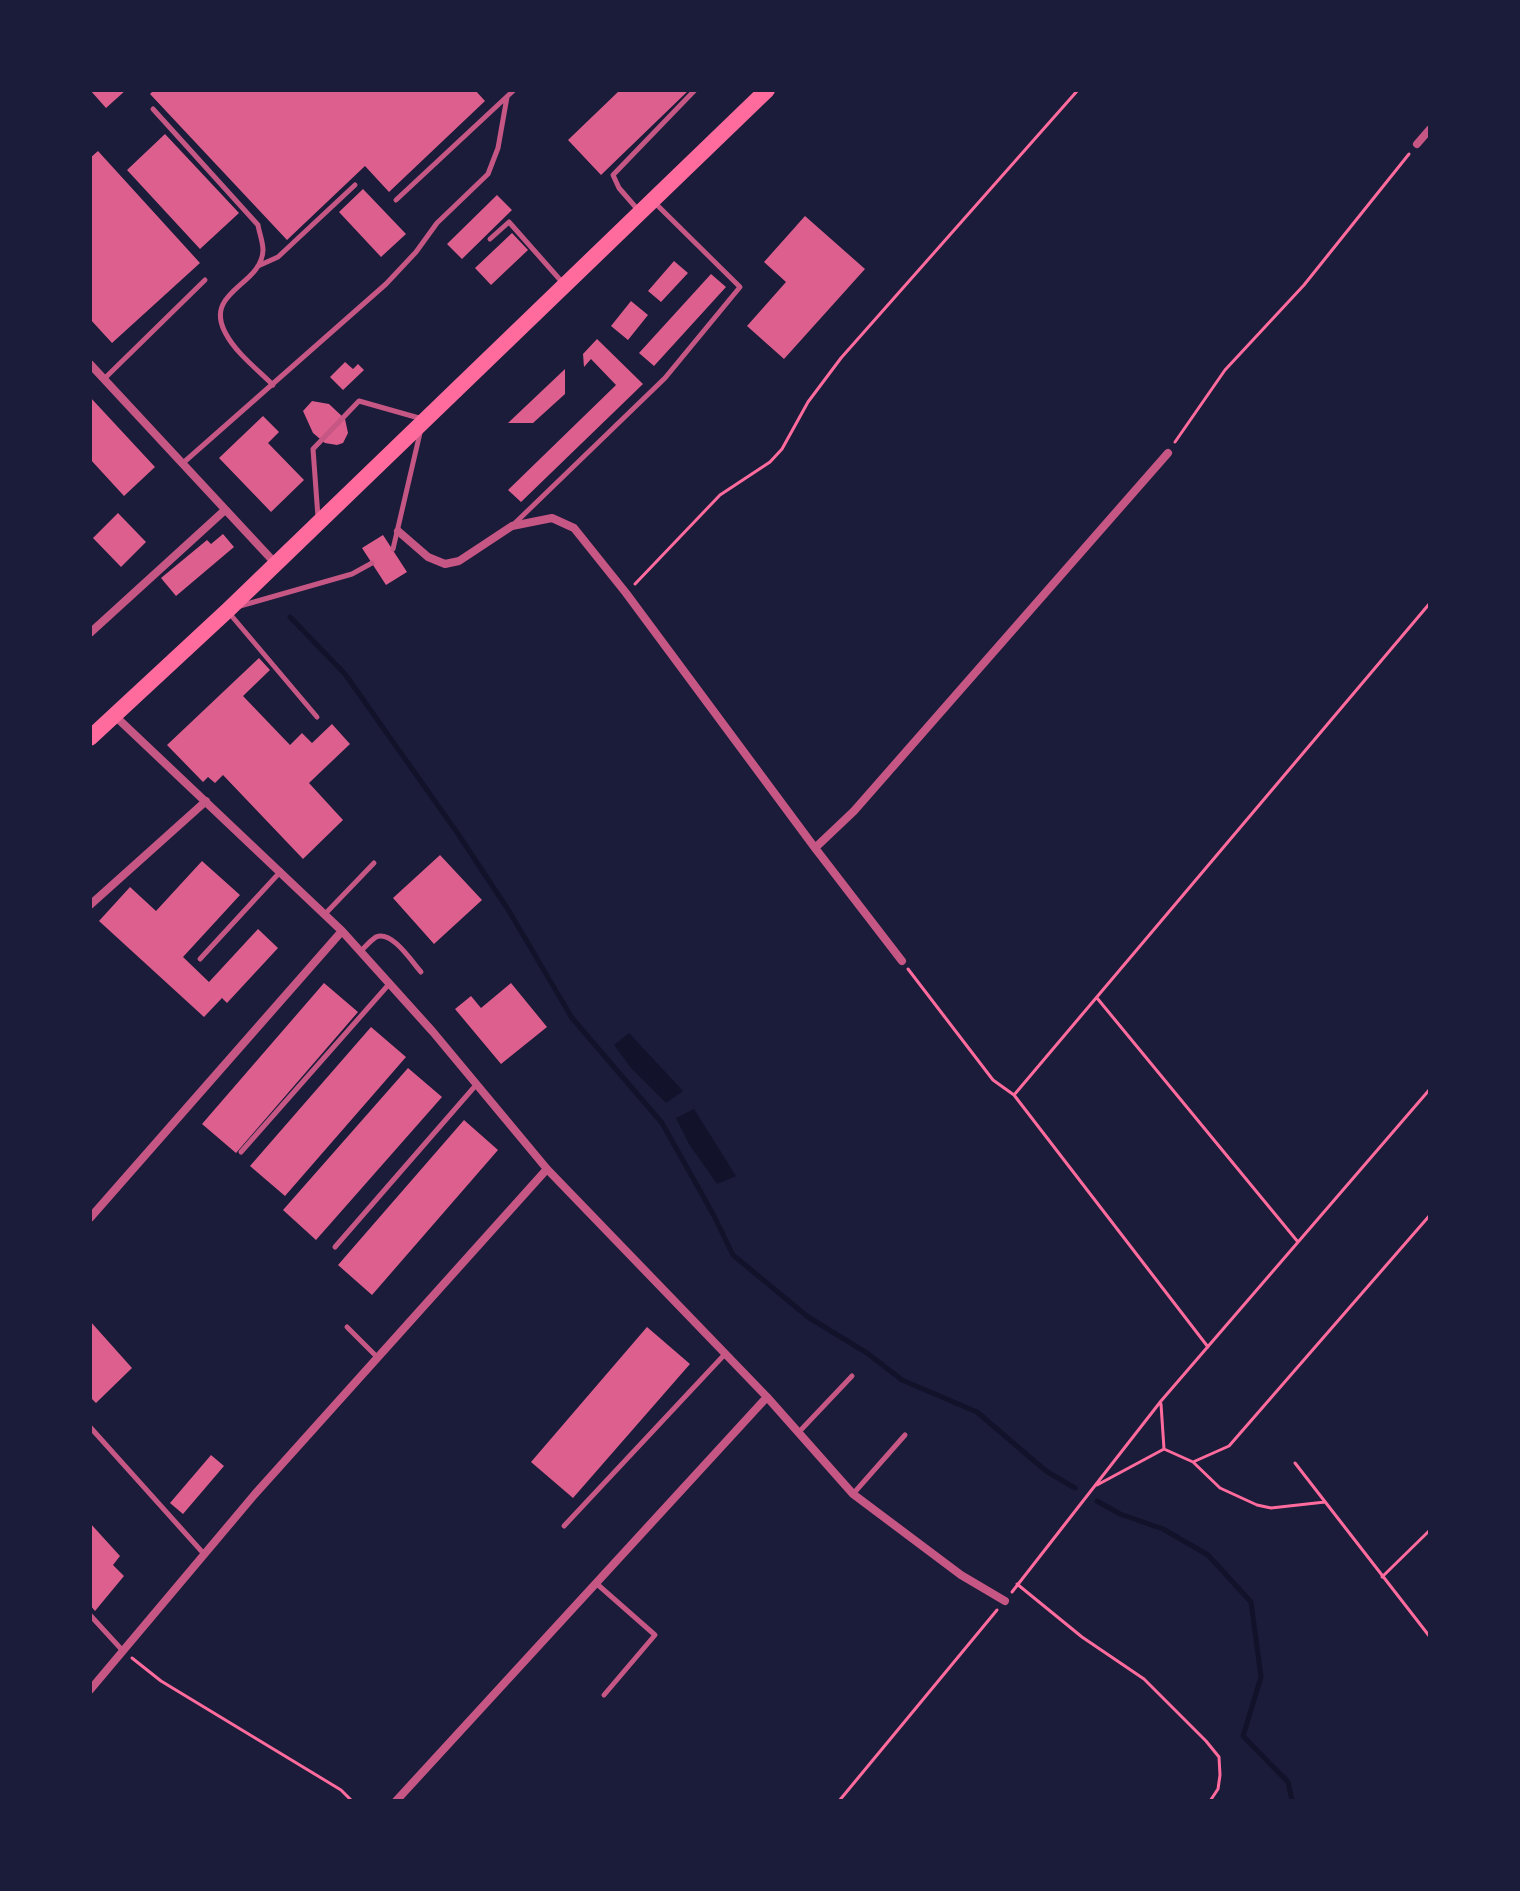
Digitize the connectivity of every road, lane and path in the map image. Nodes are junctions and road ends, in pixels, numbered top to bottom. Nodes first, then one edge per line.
1 (514, 90) edge
2 (695, 90) edge
3 (767, 90) edge
4 (1078, 90) edge
5 (507, 97) junction
6 (153, 109) dead end
7 (1430, 129) edge
8 (1417, 144) joint
9 (355, 185) dead end
10 (396, 200) dead end
11 (647, 208) junction
12 (490, 239) dead end
13 (258, 267) junction
14 (205, 280) dead end
15 (566, 286) junction
16 (90, 364) edge
17 (104, 379) junction
18 (273, 385) junction
19 (424, 420) junction
20 (1168, 453) joint
21 (183, 464) junction
22 (225, 510) junction
23 (319, 522) junction
24 (512, 526) junction
25 (398, 531) junction
26 (393, 549) dead end
27 (275, 563) junction
28 (372, 563) dead end
29 (626, 593) junction
30 (1430, 603) edge
31 (228, 610) junction
32 (90, 633) edge
33 (114, 715) junction
34 (317, 717) dead end
35 (90, 738) edge
36 (206, 801) junction
37 (815, 848) junction
38 (374, 863) dead end
39 (281, 871) junction
40 (90, 905) edge
41 (325, 914) junction
42 (342, 931) junction
43 (360, 952) junction
44 (200, 959) dead end
45 (902, 961) joint
46 (421, 972) dead end
47 (390, 983) junction
48 (1097, 997) junction
49 (477, 1084) junction
50 (1430, 1089) edge
51 (1014, 1095) junction
52 (241, 1152) dead end
53 (547, 1169) junction
54 (1430, 1215) edge
55 (90, 1218) edge
56 (1298, 1242) junction
57 (335, 1247) dead end
58 (347, 1327) dead end
59 (1208, 1347) junction
60 (725, 1354) junction
61 (378, 1357) junction
62 (852, 1376) dead end
63 (767, 1397) junction
64 (1161, 1401) junction
65 (90, 1427) edge
66 (798, 1433) junction
67 (905, 1435) dead end
68 (1164, 1449) junction
69 (1193, 1462) junction
70 (1295, 1463) dead end
71 (1092, 1487) junction
72 (853, 1494) junction
73 (1325, 1502) junction
74 (564, 1526) dead end
75 (1430, 1530) edge
76 (204, 1554) junction
77 (1382, 1577) junction
78 (596, 1583) junction
79 (1017, 1584) junction
80 (1005, 1601) junction
81 (90, 1615) edge
82 (1430, 1637) edge
83 (123, 1651) junction
84 (90, 1690) edge
85 (604, 1695) dead end
86 (352, 1801) edge
87 (396, 1801) edge
88 (839, 1801) edge
89 (1210, 1801) edge

1 - 5 lane
2 - 11 lane
3 - 11 highway
4 - 29 path
5 - 10 lane
5 - 18 lane
6 - 13 lane
7 - 8 street
8 - 20 path
9 - 13 lane
11 - 15 highway
11 - 24 lane
12 - 15 lane
13 - 18 lane
14 - 17 lane
15 - 19 highway
16 - 17 street
17 - 21 street
18 - 21 lane
19 - 23 highway
19 - 23 lane
19 - 25 lane
20 - 37 street
21 - 22 street
22 - 27 street
22 - 32 street
23 - 27 highway
24 - 25 street
24 - 29 street
25 - 26 lane
27 - 31 highway
28 - 31 lane
29 - 37 street
30 - 48 path
31 - 33 highway
31 - 34 lane
33 - 35 highway
33 - 36 street
36 - 39 street
36 - 40 street
37 - 45 street
38 - 41 lane
39 - 41 street
39 - 44 lane
41 - 42 street
42 - 43 street
42 - 55 street
43 - 46 lane
43 - 47 street
45 - 51 path
47 - 49 street
47 - 52 lane
48 - 51 path
48 - 56 path
49 - 53 street
49 - 57 lane
50 - 56 path
51 - 59 path
53 - 60 street
53 - 61 street
54 - 69 path
56 - 59 path
58 - 61 lane
59 - 64 path
60 - 63 street
60 - 74 lane
61 - 76 street
62 - 66 lane
63 - 66 street
63 - 78 street
64 - 68 path
64 - 71 path
65 - 76 lane
66 - 72 street
67 - 72 lane
68 - 69 path
68 - 71 path
69 - 73 path
70 - 73 path
71 - 79 path
72 - 80 street
73 - 77 path
75 - 77 path
76 - 83 street
77 - 82 path
78 - 85 lane
78 - 87 street
79 - 80 path
79 - 89 path
80 - 88 path
81 - 83 lane
83 - 84 street
83 - 86 path

